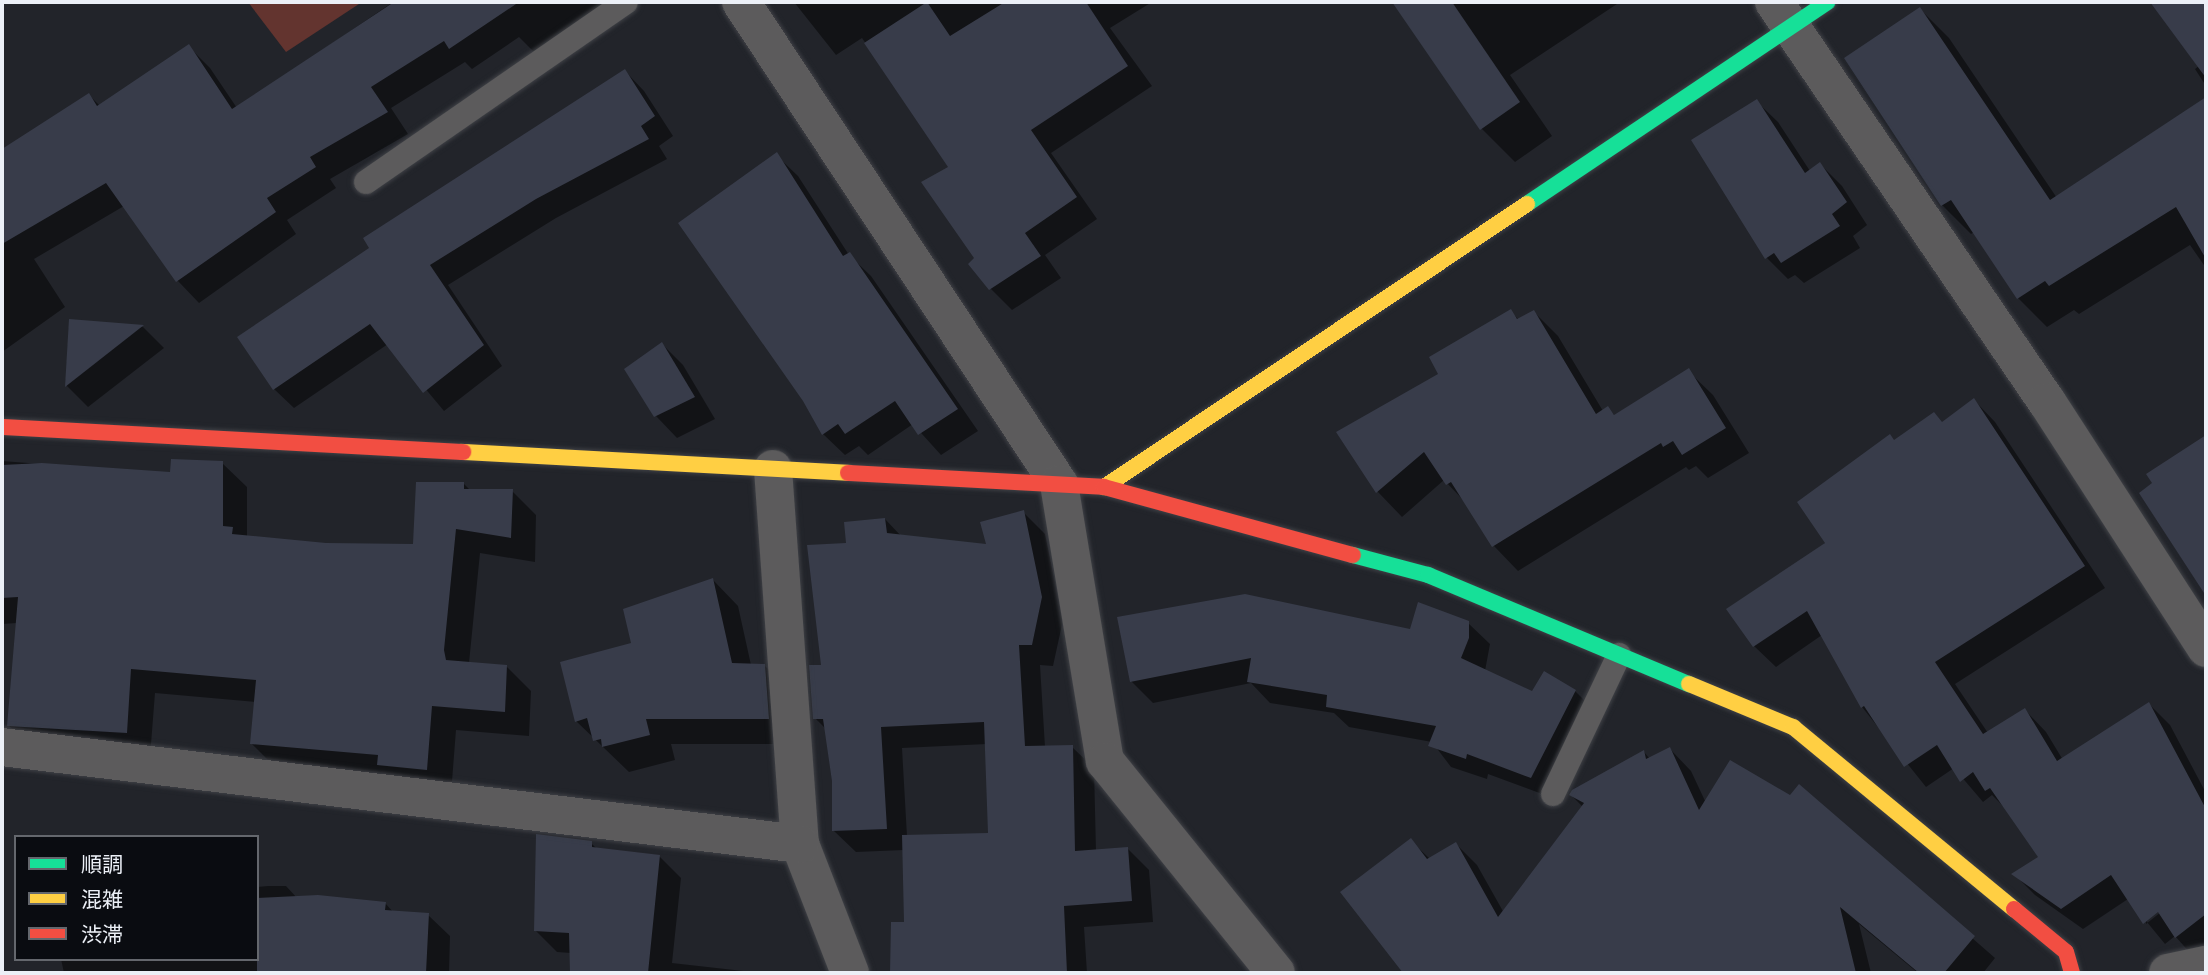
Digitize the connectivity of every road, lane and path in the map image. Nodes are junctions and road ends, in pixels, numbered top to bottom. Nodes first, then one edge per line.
1 (626, 2) edge
2 (741, 2) edge
3 (1828, 2) edge
4 (1783, 14) edge
5 (366, 182) dead end
6 (2, 427) edge
7 (773, 468) junction
8 (1059, 484) junction
9 (1104, 487) junction
10 (2206, 648) edge
11 (1619, 655) junction
12 (2, 747) edge
13 (1553, 793) dead end
14 (800, 845) junction
15 (2206, 965) edge
16 (850, 973) edge
17 (1276, 973) edge
18 (2072, 973) edge
19 (2168, 973) edge

1 - 5 lane
2 - 8 street
3 - 4 street
4 - 9 street
4 - 10 street
6 - 7 street
7 - 8 street
7 - 14 street
8 - 9 street
8 - 17 street
9 - 11 street
11 - 13 lane
11 - 18 street
12 - 14 street
14 - 16 street
15 - 19 street

